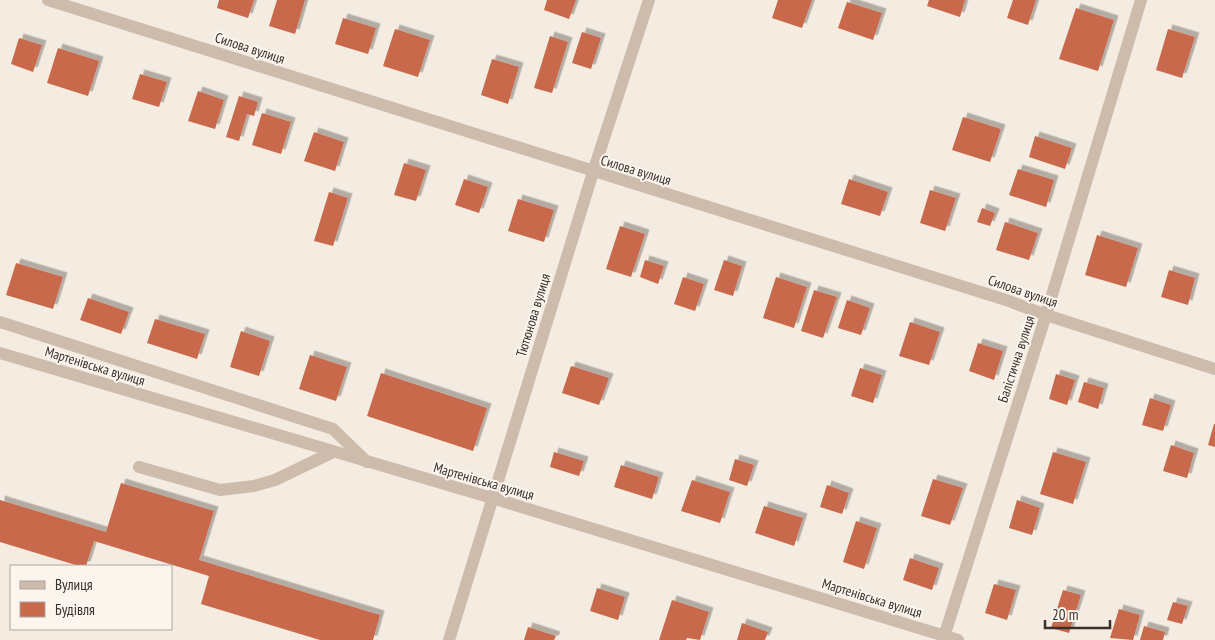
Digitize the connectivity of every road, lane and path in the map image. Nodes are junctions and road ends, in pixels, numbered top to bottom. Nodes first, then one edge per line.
1 (48, 0) edge
2 (649, 0) edge
3 (1141, 0) edge
4 (593, 172) junction
5 (1046, 315) junction
6 (0, 322) edge
7 (0, 353) edge
8 (1215, 369) edge
9 (331, 453) junction
10 (366, 462) junction
11 (139, 467) dead end
12 (492, 498) junction
13 (943, 638) edge
14 (448, 640) edge
15 (958, 640) edge

1 - 4 street, Силова вулиця
2 - 4 street, Тютюнова вулиця
3 - 5 street, Балістична вулиця
4 - 5 street, Силова вулиця
4 - 12 street, Тютюнова вулиця
5 - 8 street, Силова вулиця
5 - 13 street, Балістична вулиця
6 - 10 street
7 - 9 street, Мартенівська вулиця
9 - 10 street, Мартенівська вулиця
9 - 11 street
10 - 12 street, Мартенівська вулиця
12 - 13 street, Мартенівська вулиця
12 - 14 street, Тютюнова вулиця
13 - 15 street, Мартенівська вулиця

